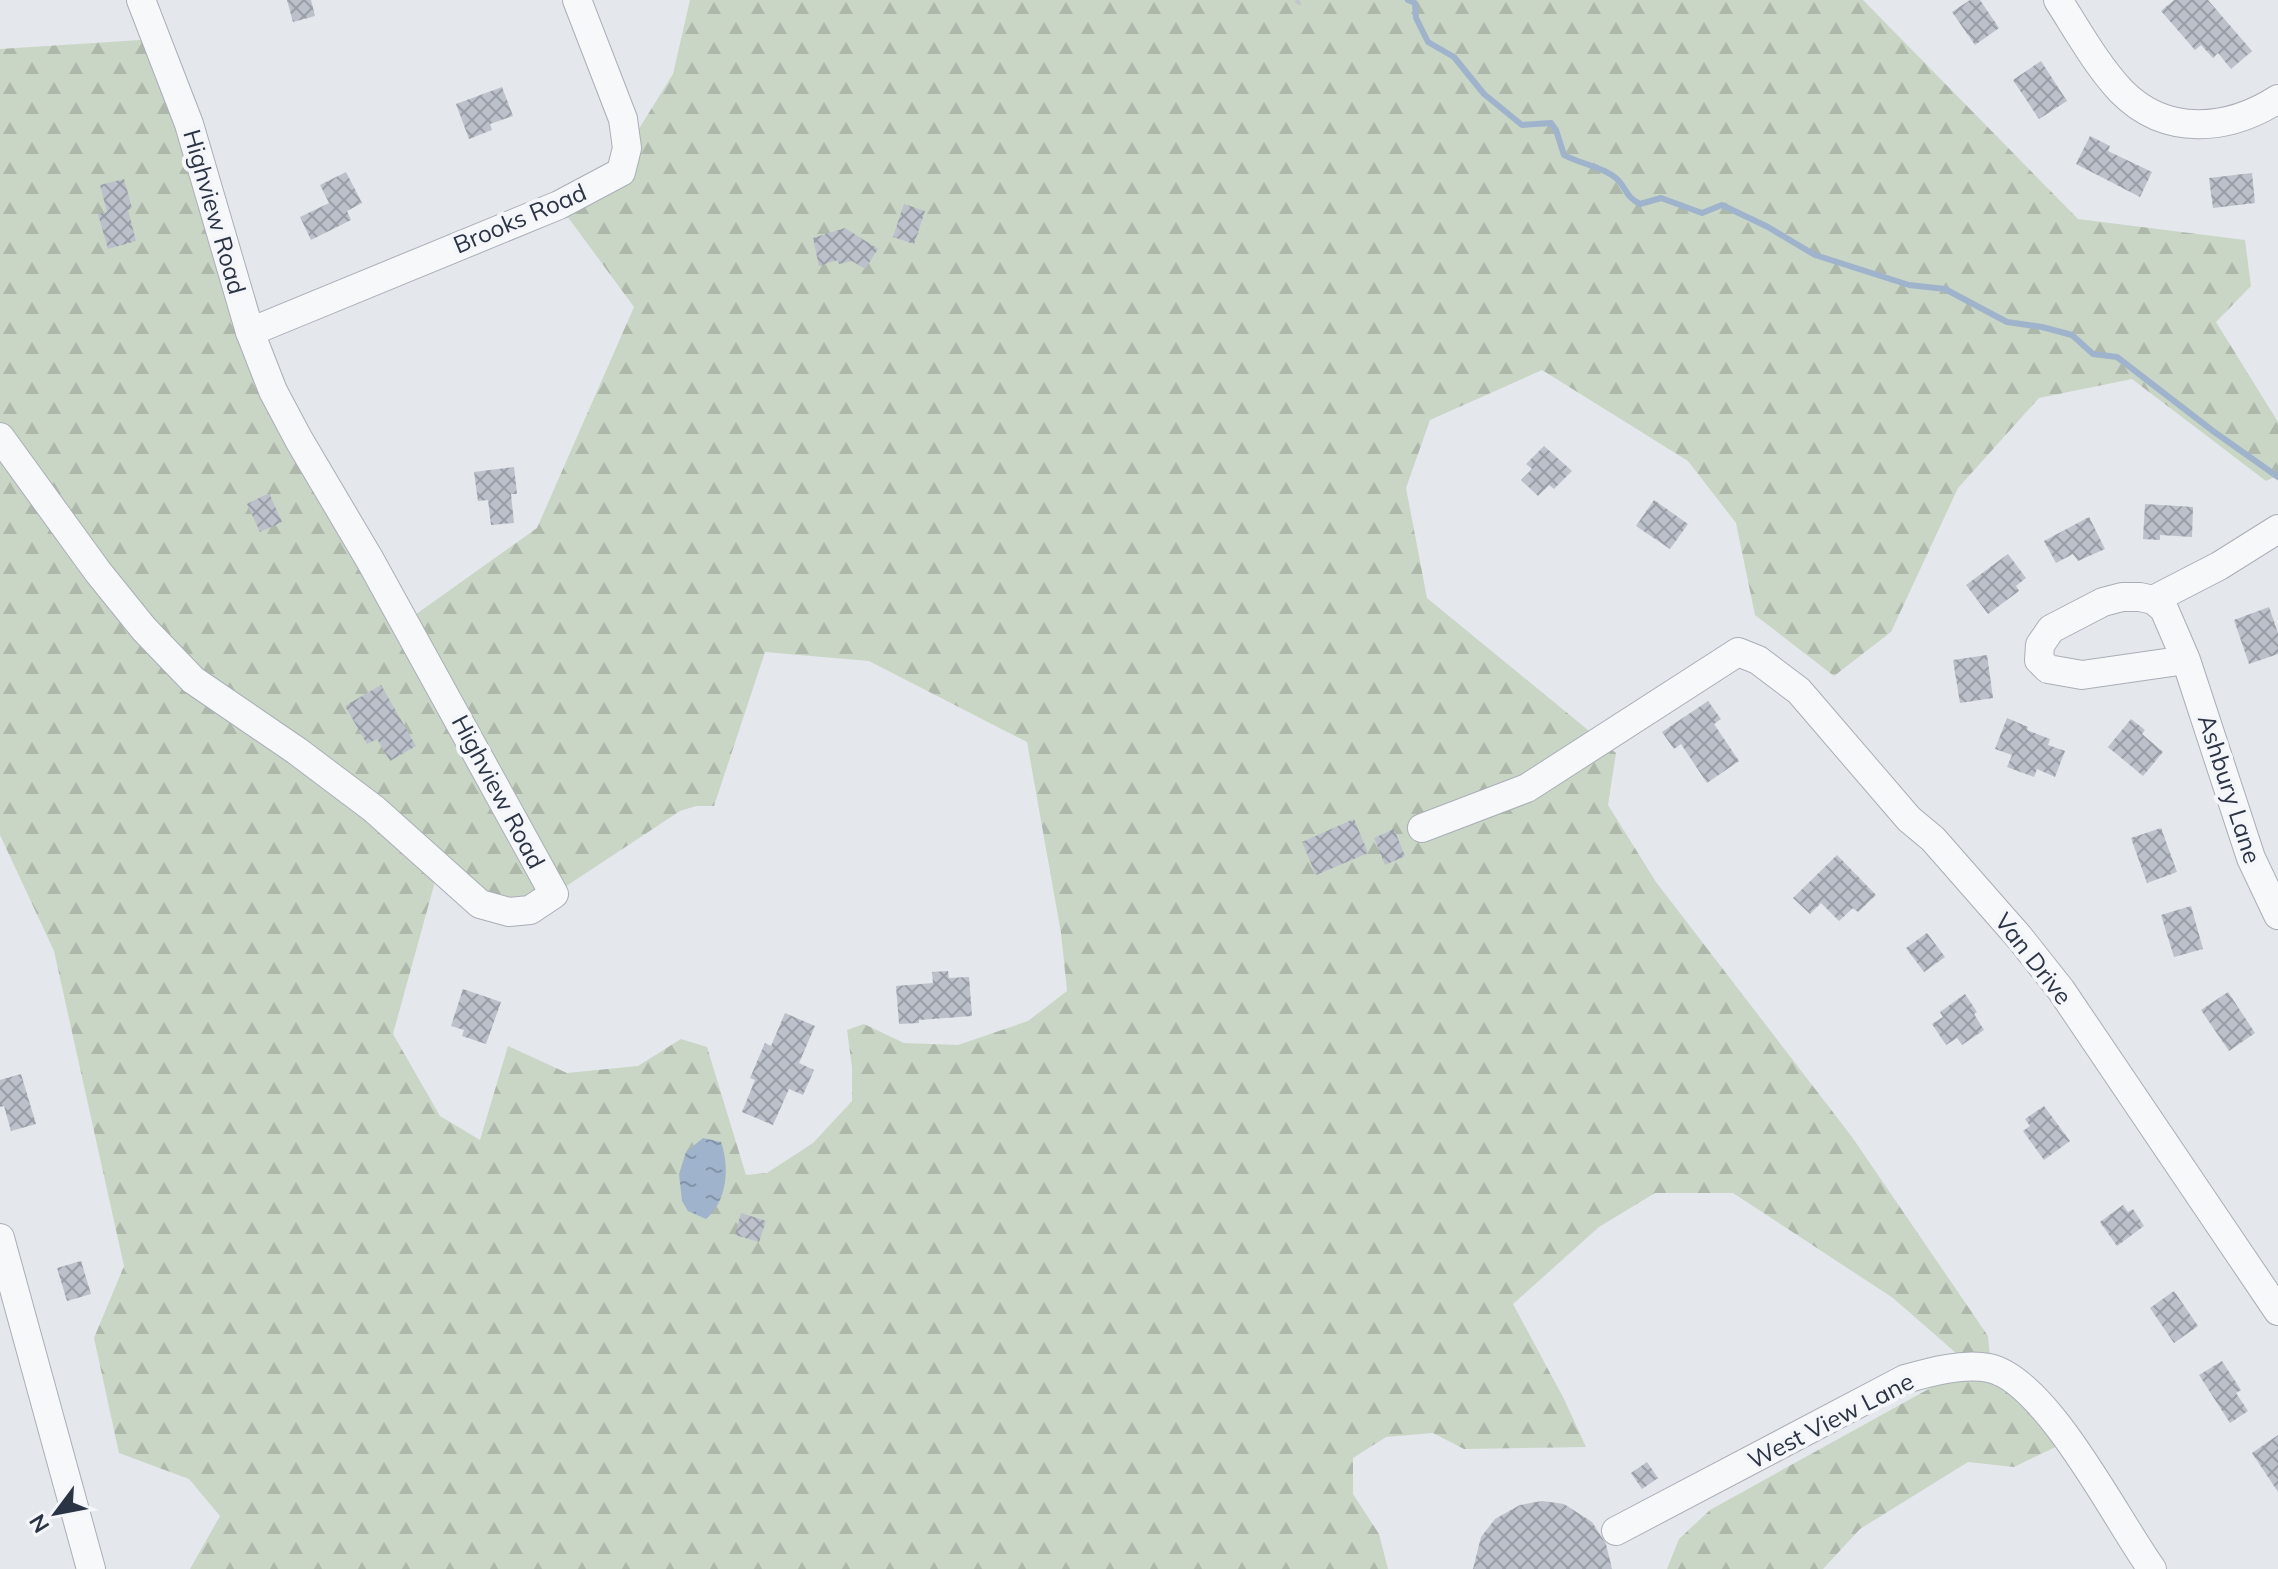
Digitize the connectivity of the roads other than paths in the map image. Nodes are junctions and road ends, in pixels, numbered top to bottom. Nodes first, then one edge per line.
1 (141, 0) edge
2 (577, 0) edge
3 (2058, 0) edge
4 (2278, 99) edge
5 (250, 332) junction
6 (0, 437) edge
7 (2278, 529) edge
8 (2153, 600) junction
9 (2186, 660) junction
10 (1422, 828) dead end
11 (2278, 915) edge
12 (0, 1238) edge
13 (2278, 1311) edge
14 (1616, 1531) dead end
15 (91, 1569) edge
16 (2152, 1569) edge

1 - 5 street, Highview Road
2 - 5 street, Brooks Road
3 - 4 street
5 - 6 street, Highview Road
7 - 8 street
8 - 9 street, Ashbury Lane
8 - 9 street
9 - 11 street, Ashbury Lane
10 - 13 street, Van Drive
12 - 15 street
14 - 16 street, West View Lane

